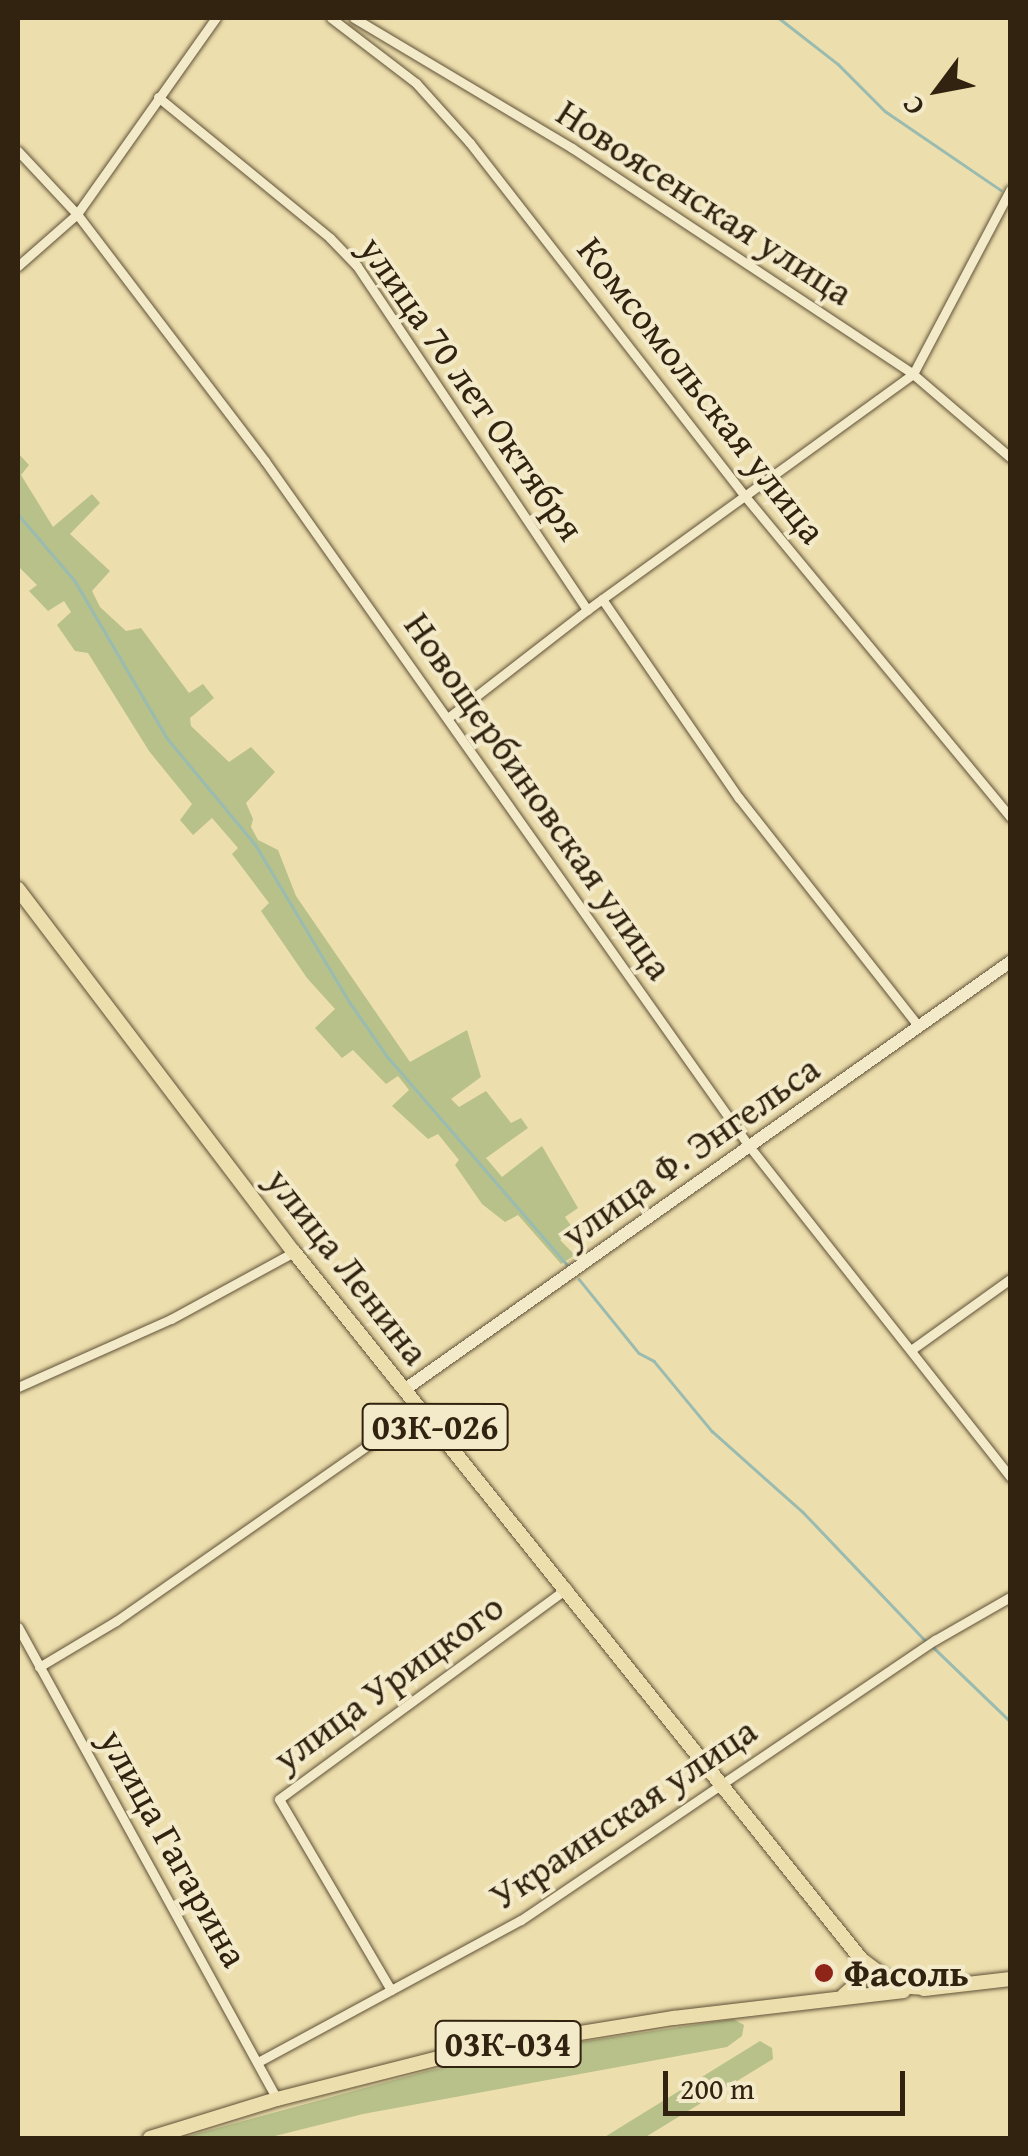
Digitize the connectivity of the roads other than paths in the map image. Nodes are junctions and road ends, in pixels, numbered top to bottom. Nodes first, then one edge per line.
1 (216, 18) edge
2 (331, 18) edge
3 (354, 18) edge
4 (158, 97) junction
5 (18, 151) edge
6 (1010, 190) edge
7 (77, 214) junction
8 (18, 266) edge
9 (912, 374) junction
10 (1010, 457) edge
11 (744, 495) junction
12 (602, 598) junction
13 (587, 610) junction
14 (448, 717) junction
15 (1010, 817) edge
16 (18, 889) edge
17 (1010, 962) edge
18 (918, 1027) junction
19 (749, 1146) junction
20 (294, 1252) junction
21 (1010, 1280) edge
22 (911, 1350) junction
23 (18, 1387) edge
24 (404, 1390) junction
25 (420, 1410) junction
26 (1010, 1477) edge
27 (567, 1588) junction
28 (1010, 1597) edge
29 (18, 1627) edge
30 (39, 1668) junction
31 (721, 1783) junction
32 (861, 1959) junction
33 (1010, 1979) edge
34 (929, 1988) junction
35 (391, 1990) junction
36 (876, 1994) junction
37 (832, 1999) junction
38 (258, 2062) junction
39 (277, 2099) junction
40 (150, 2138) edge

1 - 4 street
2 - 11 street, Комсомольская улица
3 - 9 street, Новоясенская улица
4 - 7 street
4 - 13 street, улица 70 лет Октября
5 - 7 street, Новощербиновская улица
6 - 9 street
7 - 8 street
7 - 14 street, Новощербиновская улица
9 - 10 street, Новоясенская улица
9 - 11 street
11 - 12 street
11 - 15 street, Комсомольская улица
12 - 13 street
12 - 18 street
13 - 14 street
14 - 19 street, Новощербиновская улица
16 - 20 main road, улица Ленина / 03К-026
17 - 18 main road, улица Ф. Энгельса
18 - 19 main road, улица Ф. Энгельса
19 - 22 street, Новощербиновская улица
19 - 24 main road, улица Ф. Энгельса
20 - 23 street
20 - 24 main road, улица Ленина / 03К-026
21 - 22 street
22 - 26 street, Новощербиновская улица
24 - 25 main road, улица Ленина / 03К-026
25 - 27 main road, улица Ленина / 03К-026
25 - 30 street
27 - 31 main road, улица Ленина / 03К-026
27 - 35 street, улица Урицкого
28 - 31 street, Украинская улица
29 - 30 street, улица Гагарина
30 - 38 street, улица Гагарина
31 - 32 main road, улица Ленина / 03К-026
31 - 35 street, Украинская улица
32 - 34 main road
32 - 36 main road, 03К-026
32 - 37 main road
33 - 34 main road, 03К-034
34 - 36 main road, 03К-034
35 - 38 street, Украинская улица
36 - 37 main road, 03К-034
37 - 39 main road, 03К-034
38 - 39 street, улица Гагарина
39 - 40 main road, 03К-034

